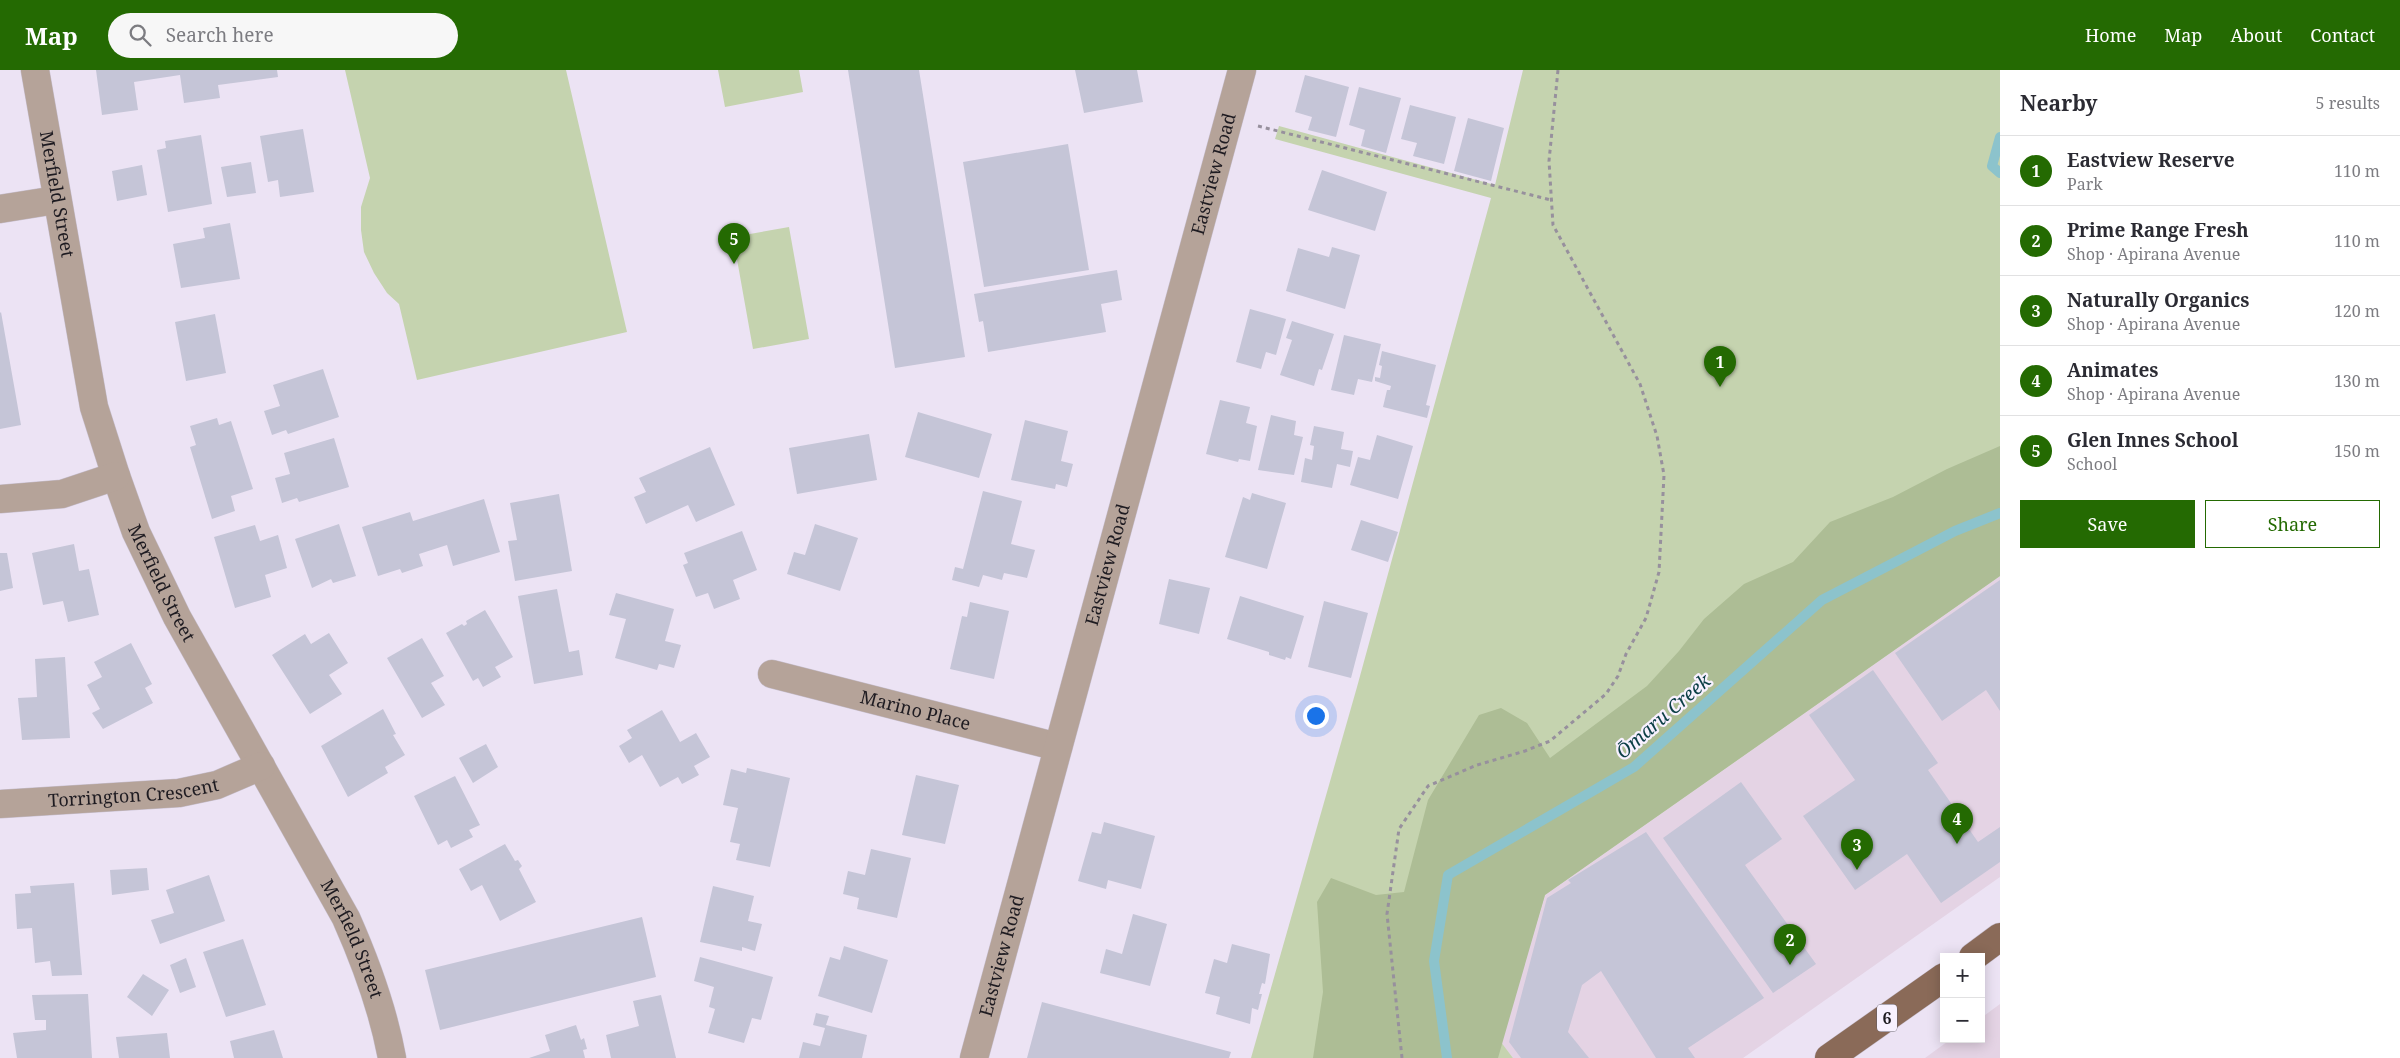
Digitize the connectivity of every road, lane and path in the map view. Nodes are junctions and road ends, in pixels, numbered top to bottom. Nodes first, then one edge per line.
1 (35, 70) edge
2 (1242, 70) edge
3 (1558, 70) edge
4 (1252, 125) dead end
5 (56, 200) junction
6 (1551, 200) junction
7 (0, 209) edge
8 (116, 476) junction
9 (0, 499) edge
10 (772, 674) dead end
11 (1058, 747) junction
12 (261, 766) junction
13 (0, 804) edge
14 (2000, 937) edge
15 (1978, 953) edge
16 (1940, 980) edge
17 (392, 1058) edge
18 (974, 1058) edge
19 (1402, 1058) edge
20 (1830, 1058) edge

1 - 5 street, Merfield Street
2 - 11 street, Eastview Road
3 - 6 path
4 - 6 path
5 - 7 street
5 - 8 street, Merfield Street
6 - 19 path
8 - 9 street
8 - 12 street, Merfield Street
10 - 11 street, Marino Place
11 - 18 street, Eastview Road
12 - 13 street, Torrington Crescent
12 - 17 street, Merfield Street
14 - 15 main road
16 - 20 main road, 6

